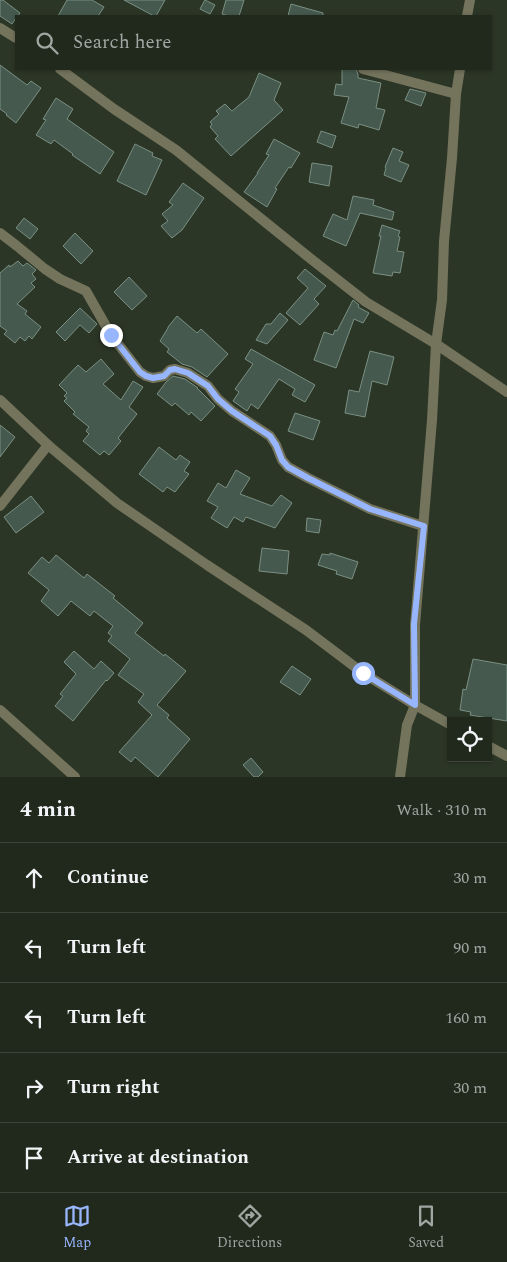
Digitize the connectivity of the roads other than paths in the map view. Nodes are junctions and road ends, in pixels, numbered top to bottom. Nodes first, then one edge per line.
1 (470, 0) edge
2 (467, 15) edge
3 (0, 28) edge
4 (15, 37) edge
5 (61, 70) edge
6 (367, 70) edge
7 (460, 70) edge
8 (456, 94) junction
9 (0, 234) edge
10 (436, 344) junction
11 (507, 392) edge
12 (0, 400) edge
13 (48, 445) junction
14 (0, 506) edge
15 (424, 526) junction
16 (415, 705) junction
17 (0, 710) edge
18 (447, 723) edge
19 (492, 748) edge
20 (507, 756) edge
21 (75, 777) edge
22 (400, 777) edge

1 - 2 street
3 - 4 street
5 - 10 street
6 - 8 street
7 - 8 street
8 - 10 street
9 - 15 street
10 - 11 street
10 - 15 street
12 - 13 street
13 - 14 street
13 - 16 street
15 - 16 street
16 - 18 street
16 - 22 street
17 - 21 street
19 - 20 street

